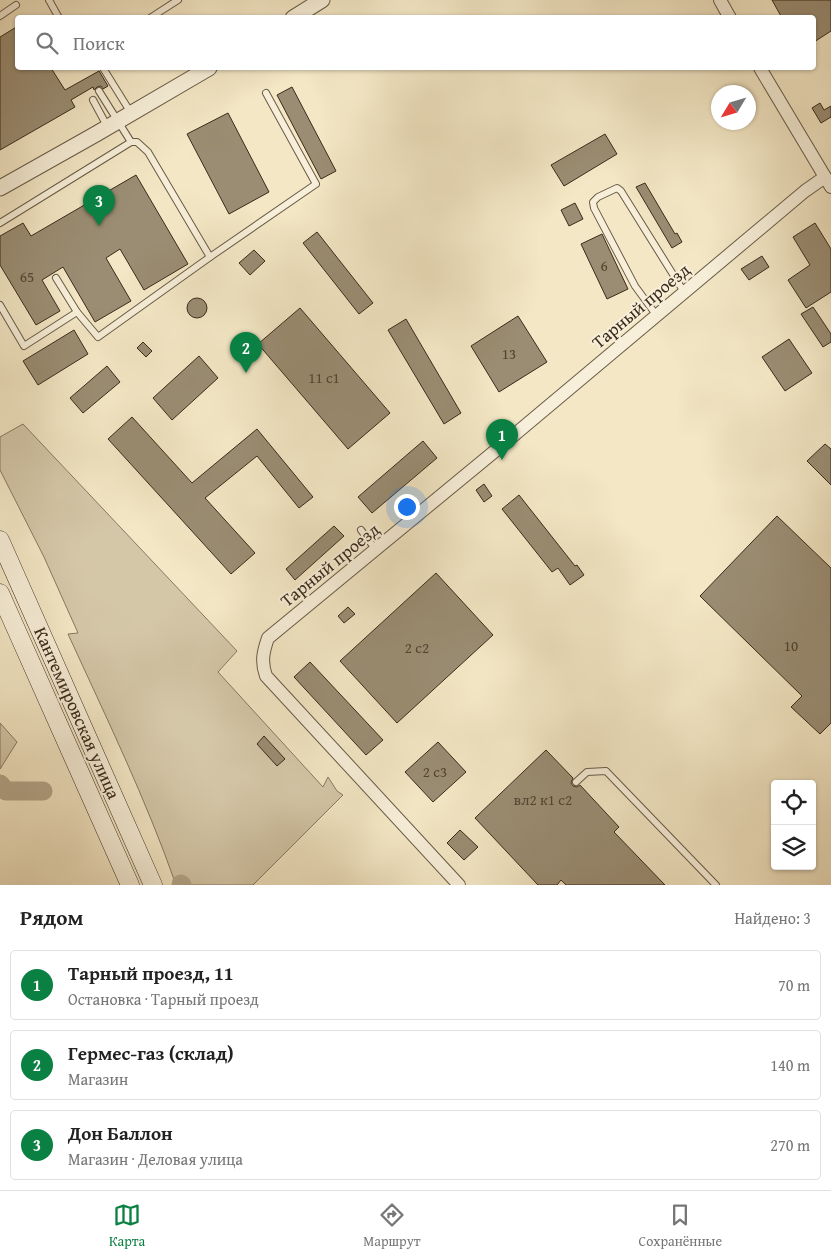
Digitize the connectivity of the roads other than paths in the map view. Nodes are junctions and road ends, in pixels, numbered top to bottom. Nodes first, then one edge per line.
1 (49, 0) edge
2 (178, 0) edge
3 (322, 0) edge
4 (720, 0) edge
5 (16, 6) dead end
6 (57, 15) edge
7 (155, 15) edge
8 (298, 15) edge
9 (728, 15) edge
10 (0, 16) edge
11 (104, 70) edge
12 (206, 70) edge
13 (761, 70) edge
14 (99, 92) dead end
15 (266, 93) dead end
16 (93, 100) dead end
17 (131, 114) junction
18 (113, 124) junction
19 (131, 142) junction
20 (828, 182) edge
21 (0, 188) edge
22 (0, 223) edge
23 (210, 257) junction
24 (56, 278) dead end
25 (684, 292) junction
26 (0, 305) edge
27 (77, 312) junction
28 (657, 316) junction
29 (361, 530) dead end
30 (0, 540) edge
31 (376, 550) junction
32 (0, 593) edge
33 (576, 782) dead end
34 (130, 885) edge
35 (154, 885) edge
36 (459, 885) edge
37 (716, 885) edge

1 - 6 lane
2 - 7 lane
3 - 8 street
4 - 9 street
5 - 10 lane
11 - 17 lane
12 - 17 street
13 - 20 street
14 - 18 lane
15 - 23 lane
16 - 18 lane
17 - 18 street
18 - 19 lane
18 - 21 street
19 - 22 lane
19 - 23 lane
20 - 25 street, Тарный проезд
23 - 27 lane
24 - 27 lane
25 - 28 street, Тарный проезд
25 - 28 lane
26 - 27 lane
28 - 31 street, Тарный проезд
29 - 31 lane
30 - 35 main road, Кантемировская улица
31 - 36 street, Тарный проезд
32 - 34 main road, Кантемировская улица
33 - 37 lane

